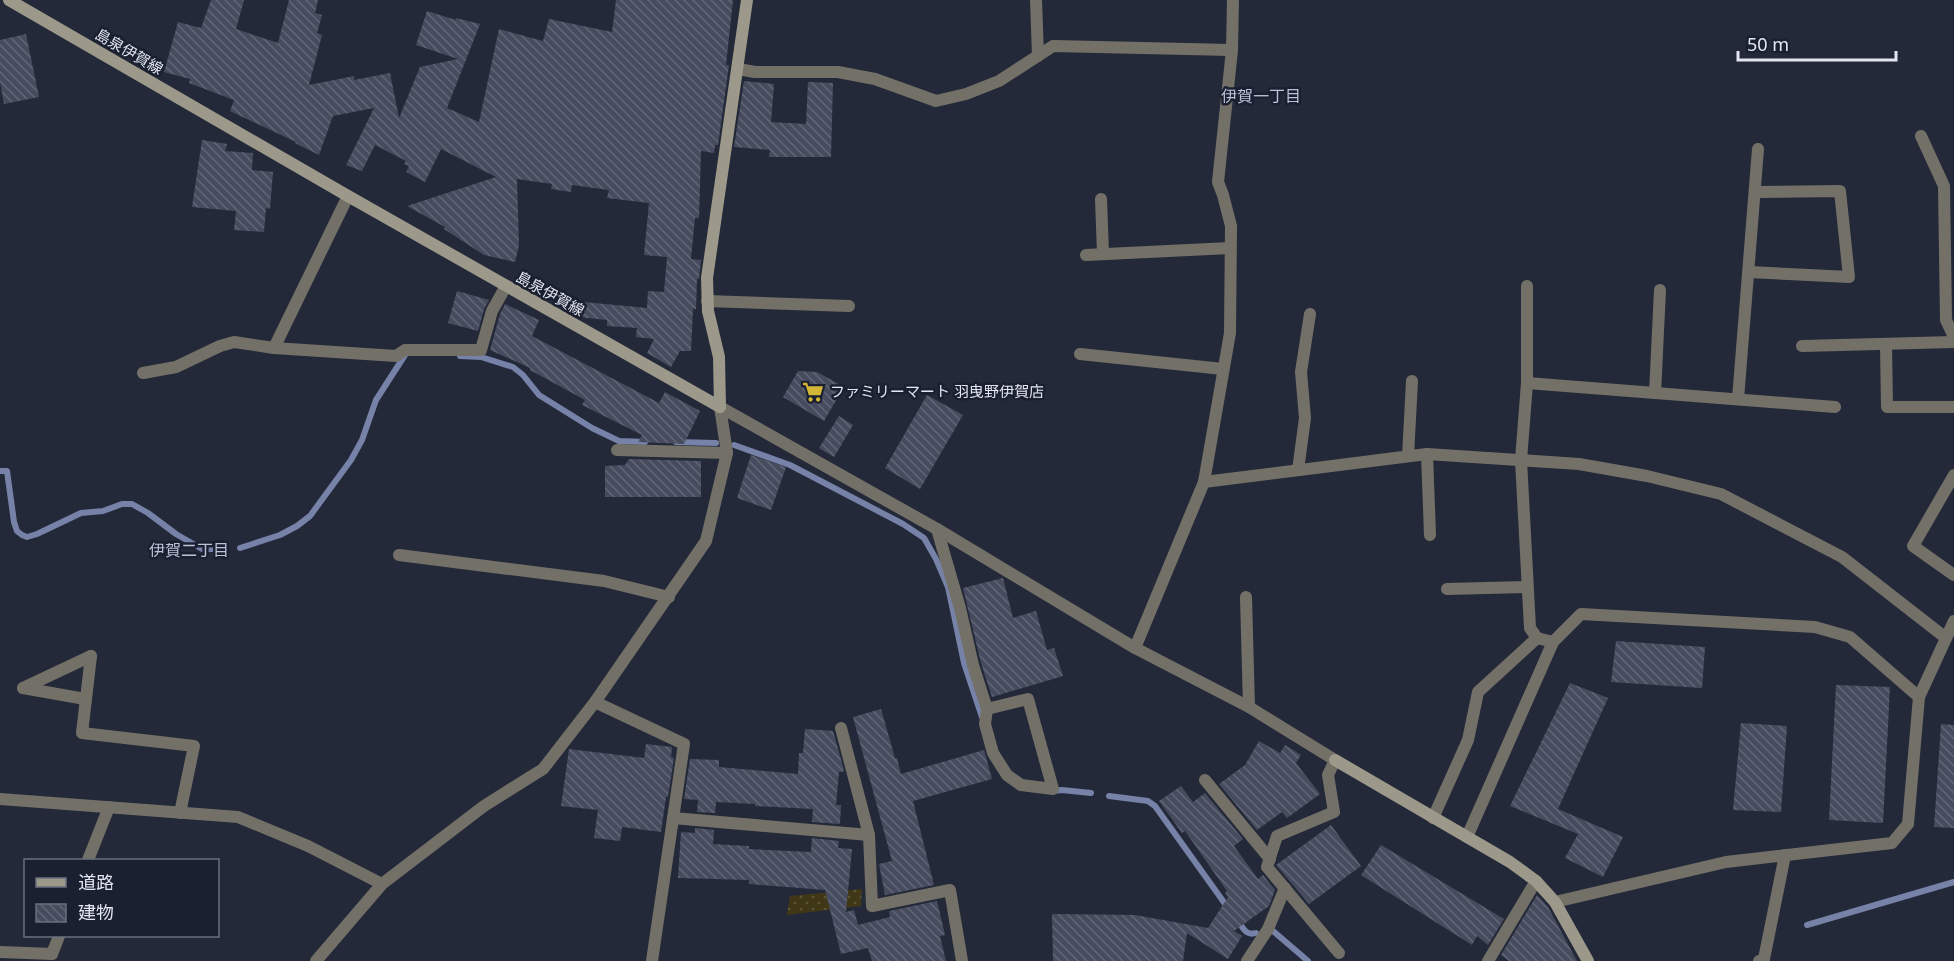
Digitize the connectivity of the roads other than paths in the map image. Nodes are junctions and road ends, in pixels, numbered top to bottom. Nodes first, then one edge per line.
1 (9, 0) edge
2 (747, 0) edge
3 (1036, 0) edge
4 (1233, 0) edge
5 (1232, 50) junction
6 (1038, 56) junction
7 (738, 69) junction
8 (1921, 136) dead end
9 (1758, 149) dead end
10 (1755, 192) junction
11 (348, 196) junction
12 (1101, 200) dead end
13 (1230, 248) junction
14 (1104, 254) junction
15 (1086, 255) dead end
16 (1749, 272) junction
17 (506, 286) junction
18 (1527, 286) dead end
19 (1660, 290) dead end
20 (707, 301) junction
21 (849, 306) dead end
22 (1310, 314) dead end
23 (1954, 337) edge
24 (1954, 342) edge
25 (1886, 344) junction
26 (1802, 346) dead end
27 (274, 348) junction
28 (1080, 354) dead end
29 (1223, 369) junction
30 (143, 373) dead end
31 (1412, 381) dead end
32 (1527, 383) junction
33 (1654, 393) junction
34 (1738, 399) junction
35 (720, 407) junction
36 (1835, 407) dead end
37 (1954, 407) edge
38 (617, 450) dead end
39 (727, 453) junction
40 (1427, 454) junction
41 (1408, 456) junction
42 (1521, 460) junction
43 (1298, 470) junction
44 (1954, 475) edge
45 (1204, 482) junction
46 (937, 529) junction
47 (1430, 535) dead end
48 (399, 555) dead end
49 (1954, 576) edge
50 (1527, 587) junction
51 (1447, 589) dead end
52 (669, 597) junction
53 (1246, 597) dead end
54 (1954, 621) edge
55 (1537, 638) junction
56 (1946, 638) junction
57 (1553, 642) junction
58 (1135, 648) junction
59 (1919, 697) junction
60 (85, 699) junction
61 (596, 702) junction
62 (1249, 707) junction
63 (987, 709) junction
64 (841, 728) dead end
65 (1335, 760) junction
66 (1205, 780) dead end
67 (0, 799) edge
68 (109, 807) junction
69 (180, 813) junction
70 (673, 818) junction
71 (1433, 818) junction
72 (869, 834) junction
73 (1467, 837) junction
74 (1785, 855) junction
75 (89, 859) edge
76 (1270, 859) junction
77 (1536, 881) junction
78 (382, 884) junction
79 (1285, 888) junction
80 (1555, 902) junction
81 (59, 937) edge
82 (0, 952) edge
83 (1339, 953) dead end
84 (316, 961) edge
85 (652, 961) edge
86 (962, 961) edge
87 (1247, 961) edge
88 (1488, 961) edge
89 (1588, 961) edge
90 (1759, 961) edge

1 - 11 main road, 島泉伊賀線
2 - 7 main road
3 - 6 street
4 - 5 street
5 - 6 street
5 - 13 street
6 - 7 street
7 - 20 main road
8 - 23 street
9 - 10 street
10 - 16 street
10 - 16 street
11 - 17 main road, 島泉伊賀線
11 - 27 street
12 - 14 street
13 - 14 street
13 - 29 street
14 - 15 street
16 - 34 street
17 - 27 street
17 - 35 main road, 島泉伊賀線
18 - 32 street
19 - 33 street
20 - 21 street
20 - 35 main road
22 - 43 street
24 - 25 street
25 - 26 street
25 - 37 street
27 - 30 street
28 - 29 street
29 - 45 street
31 - 41 street
32 - 33 street
32 - 42 street
33 - 34 street
34 - 36 street
35 - 39 street
35 - 46 street
38 - 39 street
39 - 52 street
40 - 41 street
40 - 42 street
40 - 47 street
41 - 43 street
42 - 50 street
42 - 56 street
43 - 45 street
44 - 49 street
45 - 58 street
46 - 58 street
46 - 63 street
48 - 52 street
50 - 51 street
50 - 55 street
52 - 61 street
53 - 62 street
54 - 56 street
55 - 57 street
55 - 71 street
56 - 59 street
57 - 59 street
57 - 73 street
58 - 62 street
59 - 74 street
60 - 60 street
60 - 69 street
61 - 70 street
61 - 78 street
62 - 65 street
63 - 63 street
64 - 72 street
65 - 71 main road
65 - 76 street
66 - 76 street
67 - 68 street
68 - 69 street
68 - 75 street
69 - 78 street
70 - 72 street
70 - 85 street
71 - 73 main road
72 - 86 street
73 - 77 main road
74 - 80 street
74 - 90 street
76 - 79 street
77 - 80 main road
77 - 88 street
78 - 84 street
79 - 83 street
79 - 87 street
80 - 89 main road
81 - 82 street

